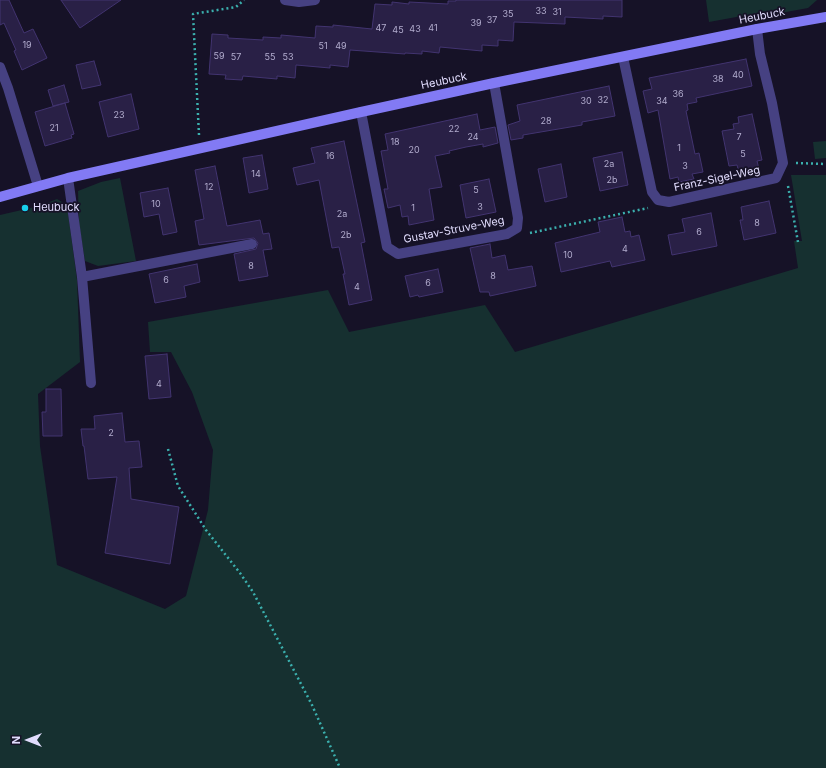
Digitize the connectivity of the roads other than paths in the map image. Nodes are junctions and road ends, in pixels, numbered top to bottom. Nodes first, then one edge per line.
1 (285, 0) edge
2 (315, 0) edge
3 (826, 17) edge
4 (757, 29) junction
5 (623, 57) junction
6 (0, 67) edge
7 (494, 83) junction
8 (361, 112) junction
9 (68, 178) junction
10 (38, 186) junction
11 (0, 197) edge
12 (252, 244) dead end
13 (82, 277) junction
14 (91, 383) dead end

1 - 2 street
3 - 4 street, Heubuck
4 - 5 street, Heubuck
4 - 5 street, Franz-Sigel-Weg
5 - 7 street, Heubuck
6 - 10 street
7 - 8 street, Heubuck
7 - 8 street, Gustav-Struve-Weg
8 - 9 street, Heubuck
9 - 10 street, Heubuck
9 - 13 street
10 - 11 street, Heubuck
12 - 13 street
13 - 14 street

